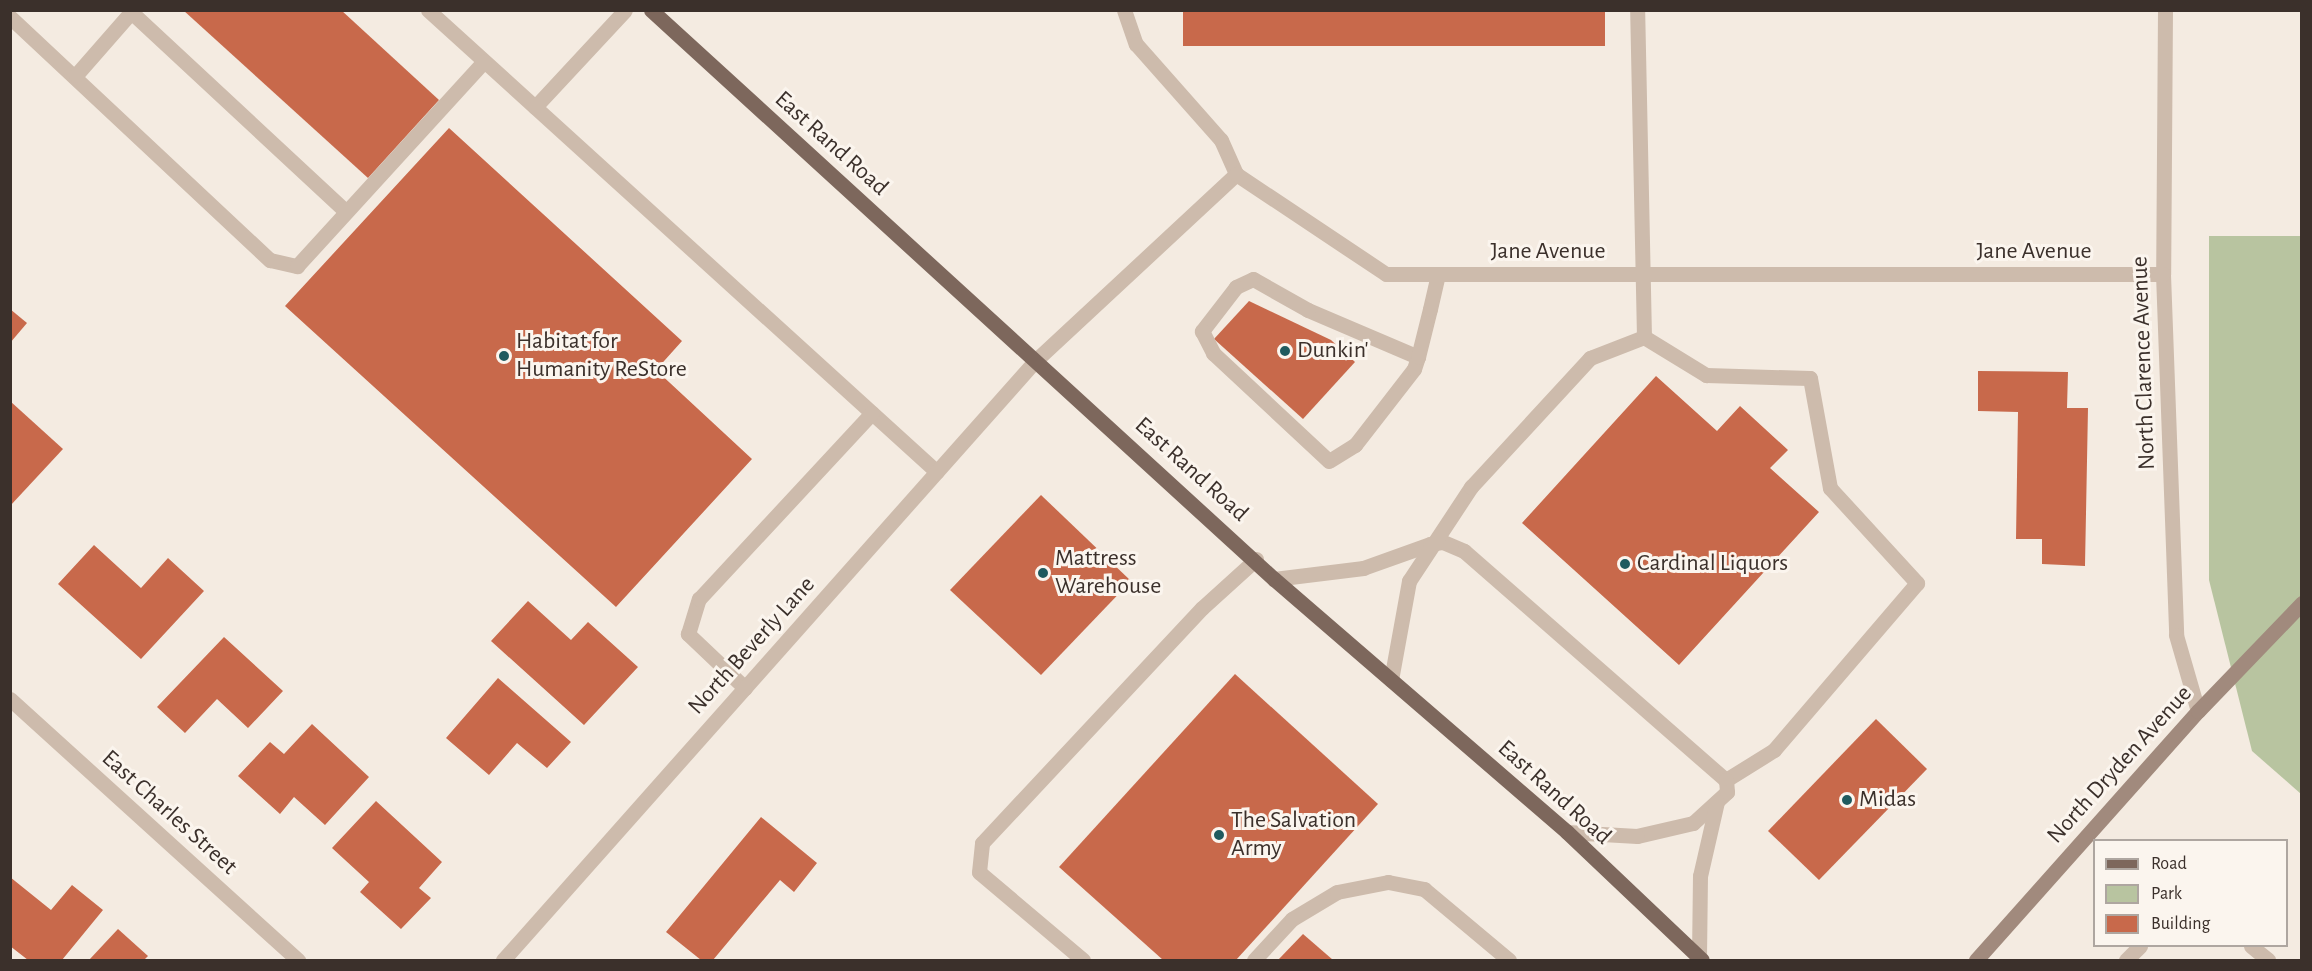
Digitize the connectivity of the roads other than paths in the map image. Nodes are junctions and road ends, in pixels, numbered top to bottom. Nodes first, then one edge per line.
1 (428, 10) edge
2 (625, 10) edge
3 (651, 10) edge
4 (1124, 10) edge
5 (1637, 10) edge
6 (2165, 10) edge
7 (131, 11) edge
8 (10, 17) edge
9 (484, 61) junction
10 (76, 75) junction
11 (535, 107) junction
12 (1236, 174) junction
13 (346, 212) junction
14 (1438, 274) junction
15 (1641, 274) junction
16 (2163, 274) junction
17 (1644, 337) junction
18 (1418, 357) junction
19 (1035, 361) junction
20 (872, 413) junction
21 (937, 472) junction
22 (1430, 544) junction
23 (1256, 559) junction
24 (1274, 579) junction
25 (2301, 603) edge
26 (1391, 680) junction
27 (745, 688) junction
28 (10, 699) edge
29 (2198, 711) junction
30 (1726, 780) junction
31 (1717, 802) junction
32 (1567, 832) junction
33 (2138, 947) edge
34 (2253, 947) edge
35 (1700, 959) edge
36 (298, 960) edge
37 (503, 960) edge
38 (1083, 960) edge
39 (1254, 960) edge
40 (1509, 960) edge
41 (1976, 960) edge
42 (2126, 960) edge
43 (2268, 960) edge

1 - 9 street
2 - 11 street
3 - 19 main road, East Rand Road
4 - 12 street
5 - 15 street
6 - 16 street, North Clarence Avenue
7 - 10 street
7 - 13 street
8 - 10 street
9 - 11 street
9 - 13 street
10 - 13 street
11 - 20 street
12 - 14 street, Jane Avenue
12 - 19 street
14 - 15 street, Jane Avenue
14 - 18 street
15 - 16 street, Jane Avenue
15 - 17 street
16 - 29 street, North Clarence Avenue
17 - 22 street
17 - 30 street
18 - 18 street
19 - 21 street, North Beverly Lane
19 - 23 main road, East Rand Road
20 - 21 street
20 - 27 street
21 - 27 street, North Beverly Lane
22 - 24 street
22 - 26 street
22 - 30 street
23 - 24 main road, East Rand Road
23 - 38 street
24 - 26 main road, East Rand Road
25 - 29 street, North Dryden Avenue
26 - 32 main road, East Rand Road
27 - 37 street, North Beverly Lane
28 - 36 street, East Charles Street
29 - 41 street, North Dryden Avenue
30 - 31 street
31 - 32 street
31 - 35 street
32 - 35 main road, East Rand Road
33 - 42 street
34 - 43 street
39 - 40 street

